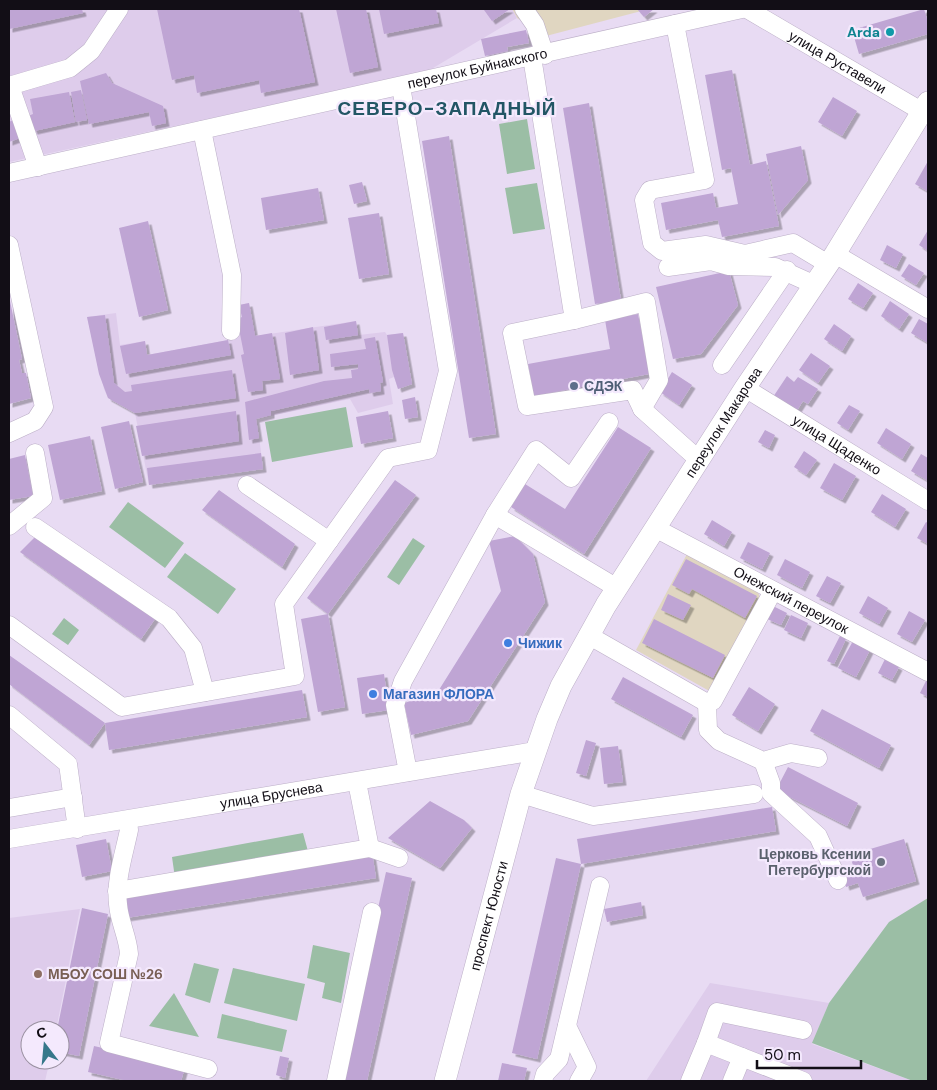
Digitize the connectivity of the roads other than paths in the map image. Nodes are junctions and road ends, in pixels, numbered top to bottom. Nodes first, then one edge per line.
1 (119, 9) edge
2 (524, 9) edge
3 (742, 9) edge
4 (747, 9) edge
5 (675, 24) junction
6 (539, 56) junction
7 (9, 86) edge
8 (401, 86) junction
9 (926, 109) edge
10 (202, 130) junction
11 (38, 167) junction
12 (9, 173) edge
13 (9, 245) edge
14 (832, 259) junction
15 (668, 267) dead end
16 (787, 270) junction
17 (815, 285) junction
18 (928, 309) edge
19 (574, 320) junction
20 (231, 331) dead end
21 (722, 365) dead end
22 (745, 388) junction
23 (642, 409) junction
24 (609, 422) dead end
25 (9, 433) edge
26 (35, 453) dead end
27 (699, 460) junction
28 (247, 485) dead end
29 (928, 501) edge
30 (495, 515) junction
31 (9, 526) edge
32 (35, 527) dead end
33 (655, 528) junction
34 (329, 541) junction
35 (617, 588) junction
36 (773, 591) junction
37 (9, 625) edge
38 (588, 635) junction
39 (928, 672) edge
40 (205, 692) junction
41 (706, 703) junction
42 (9, 715) edge
43 (535, 751) junction
44 (818, 758) dead end
45 (763, 761) junction
46 (408, 772) junction
47 (357, 782) junction
48 (521, 794) junction
49 (754, 794) dead end
50 (73, 797) junction
51 (9, 808) edge
52 (128, 821) junction
53 (77, 828) junction
54 (9, 839) edge
55 (370, 848) junction
56 (399, 858) dead end
57 (838, 880) dead end
58 (600, 886) dead end
59 (117, 891) junction
60 (372, 912) dead end
61 (567, 1026) junction
62 (803, 1030) dead end
63 (706, 1043) junction
64 (742, 1058) junction
65 (208, 1069) dead end
66 (778, 1077) edge
67 (336, 1081) edge
68 (445, 1081) edge
69 (543, 1081) edge
70 (579, 1081) edge
71 (690, 1081) edge
72 (732, 1081) edge
73 (803, 1081) edge

1 - 7 street
2 - 6 street
3 - 5 street, переулок Буйнакского
4 - 9 street, улица Руставели
5 - 6 street, переулок Буйнакского
5 - 14 street
6 - 8 street, переулок Буйнакского
6 - 19 street
7 - 11 street
8 - 10 street, переулок Буйнакского
8 - 34 street
9 - 14 main road, переулок Макарова
10 - 11 street, переулок Буйнакского
10 - 20 street
11 - 12 street, переулок Буйнакского
13 - 25 street
14 - 17 main road, переулок Макарова
14 - 18 street
15 - 16 street
16 - 17 street
16 - 21 street
17 - 22 main road, переулок Макарова
19 - 23 street
19 - 23 street
22 - 27 main road, переулок Макарова
22 - 29 street, улица Щаденко
23 - 27 street
24 - 30 street
26 - 31 street
27 - 33 main road, переулок Макарова
28 - 34 street
30 - 35 street
30 - 46 street
32 - 40 street
33 - 35 main road, переулок Макарова
33 - 36 street, Онежский переулок
34 - 40 street
35 - 38 main road, переулок Макарова
36 - 39 street, Онежский переулок
36 - 41 street
37 - 40 street
38 - 41 street
38 - 43 main road, переулок Макарова
41 - 45 street
42 - 50 street
43 - 46 street, улица Бруснева
43 - 48 main road, проспект Юности
44 - 45 street
45 - 57 street
46 - 47 street, улица Бруснева
47 - 52 street, улица Бруснева
47 - 55 street
48 - 49 street
48 - 68 main road, проспект Юности
50 - 51 street
50 - 53 street
52 - 53 street, улица Бруснева
52 - 59 street
53 - 54 street, улица Бруснева
55 - 56 street
55 - 59 street
58 - 61 street
59 - 65 street
60 - 67 street
61 - 69 street
61 - 70 street
62 - 63 street
63 - 64 street
63 - 71 street
64 - 66 street
64 - 72 street
66 - 73 street

